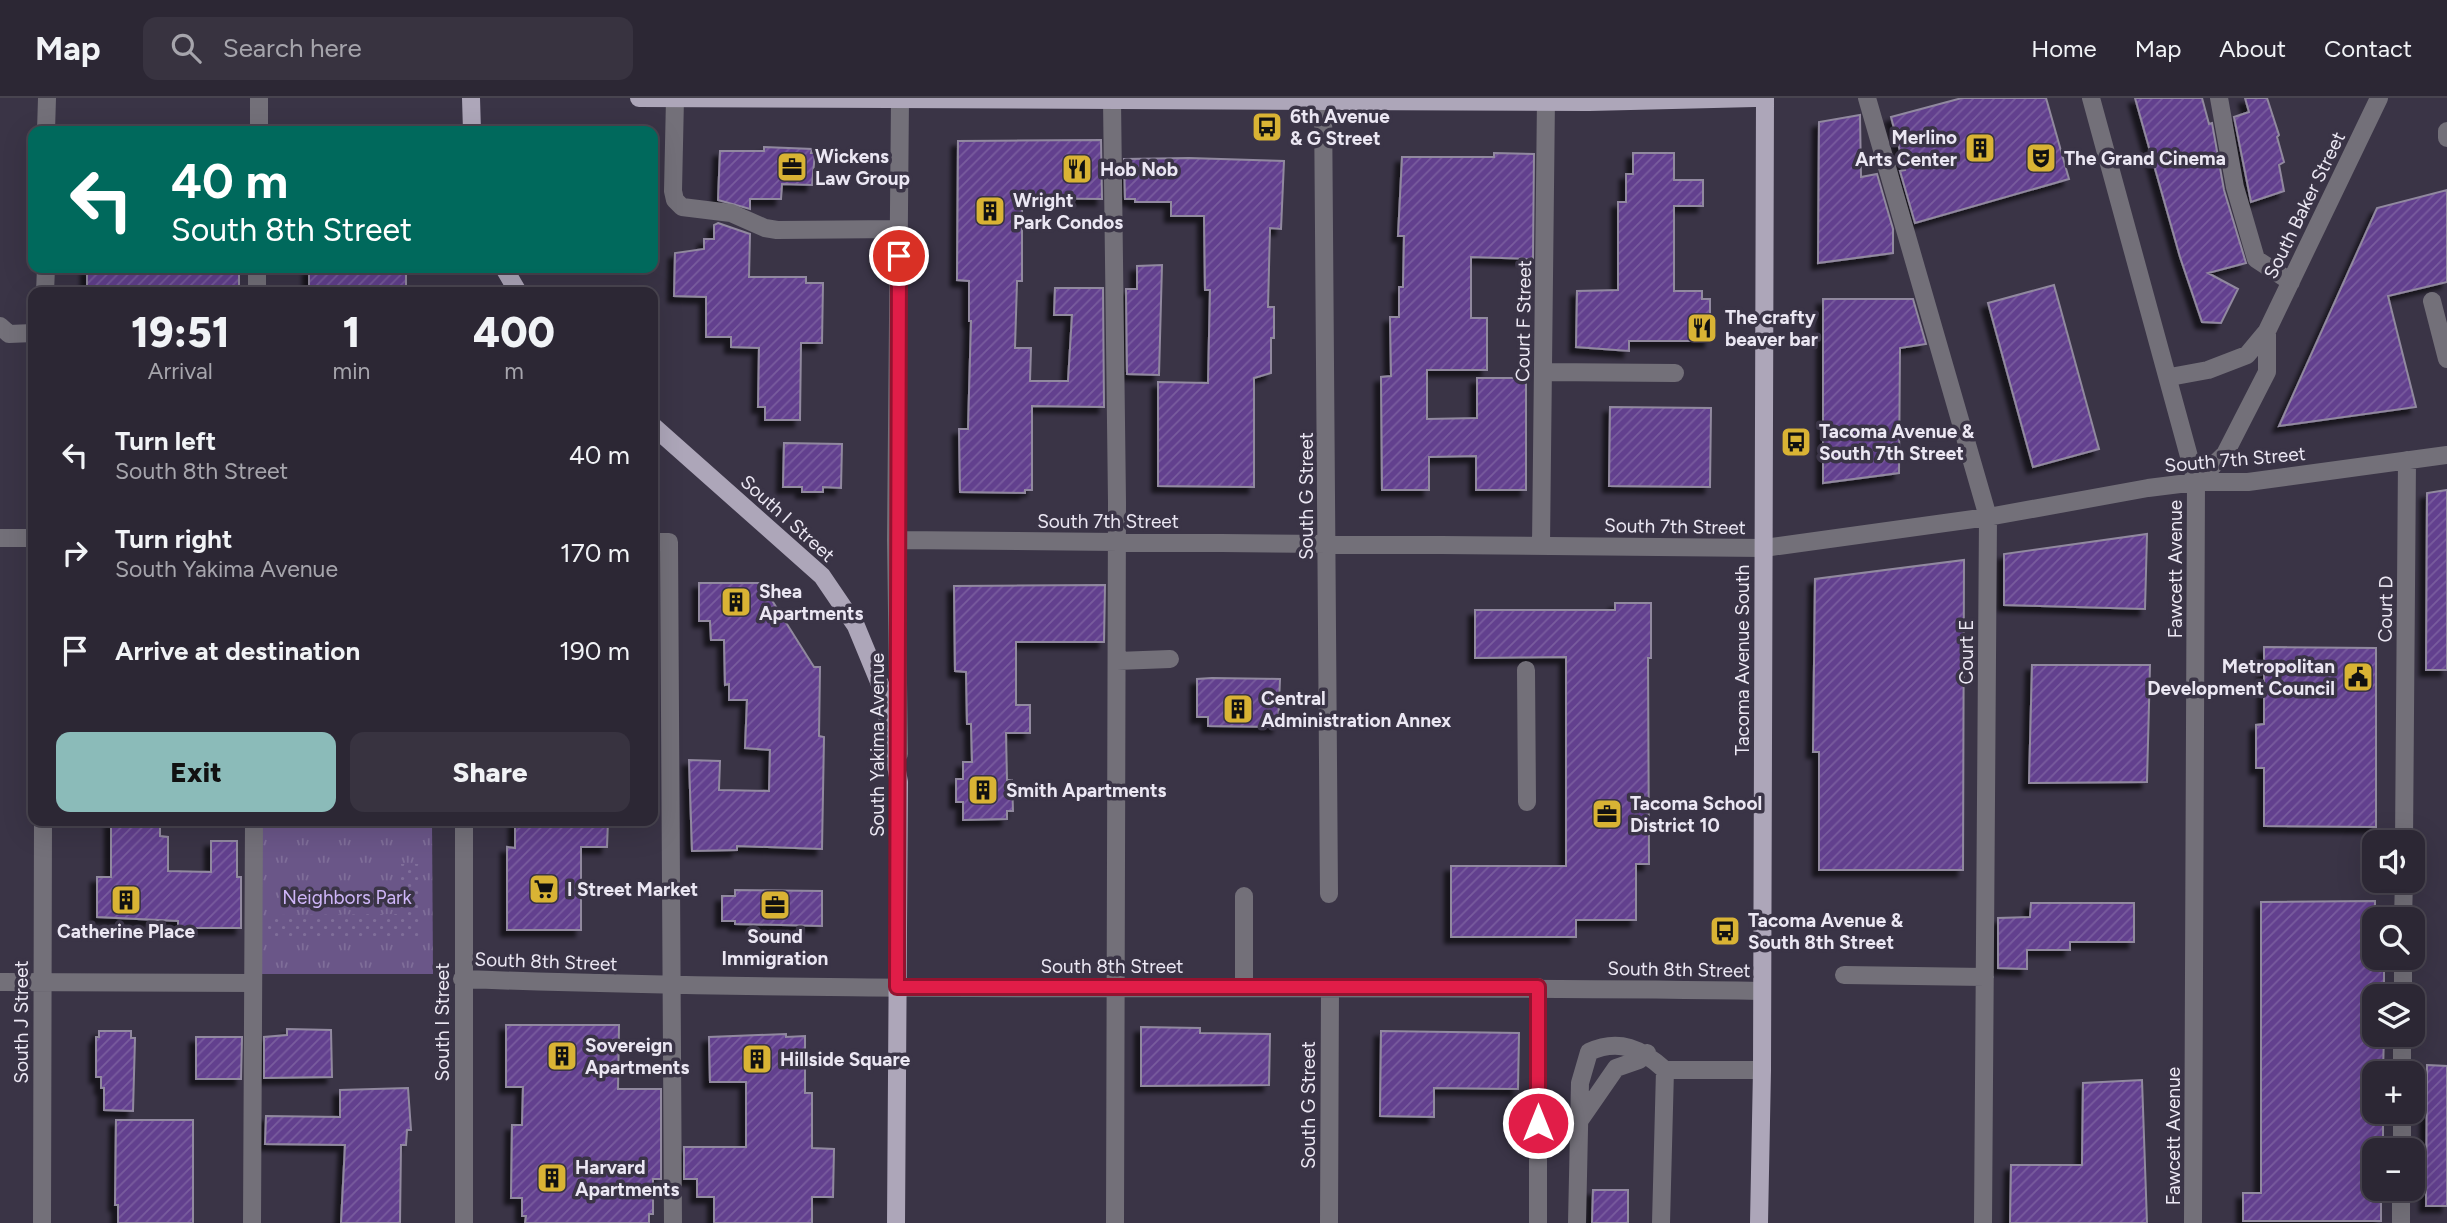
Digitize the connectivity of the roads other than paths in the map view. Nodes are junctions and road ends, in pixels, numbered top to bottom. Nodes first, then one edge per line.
1 (47, 98) edge
2 (258, 98) edge
3 (471, 98) edge
4 (639, 98) edge
5 (675, 98) edge
6 (1755, 98) edge
7 (1765, 98) edge
8 (1867, 98) edge
9 (2091, 98) edge
10 (2219, 98) edge
11 (2379, 98) edge
12 (900, 99) edge
13 (1323, 99) edge
14 (1112, 100) junction
15 (1546, 100) edge
16 (46, 126) edge
17 (258, 126) edge
18 (472, 126) edge
19 (2447, 131) edge
20 (2447, 138) edge
21 (899, 229) junction
22 (2291, 282) junction
23 (2432, 301) dead end
24 (2267, 331) junction
25 (28, 333) edge
26 (3, 334) edge
27 (2447, 359) edge
28 (1543, 372) junction
29 (1675, 373) dead end
30 (2169, 377) junction
31 (658, 430) edge
32 (2447, 455) edge
33 (2407, 460) junction
34 (2196, 482) junction
35 (1988, 517) junction
36 (0, 538) edge
37 (28, 538) edge
38 (896, 540) junction
39 (661, 542) edge
40 (1117, 542) junction
41 (1327, 542) junction
42 (1541, 545) junction
43 (1764, 548) junction
44 (1170, 659) dead end
45 (1117, 661) junction
46 (1527, 670) dead end
47 (899, 782) junction
48 (1527, 802) dead end
49 (43, 826) edge
50 (254, 826) edge
51 (464, 826) edge
52 (2404, 830) edge
53 (1329, 894) dead end
54 (1244, 895) dead end
55 (1844, 975) dead end
56 (1985, 978) junction
57 (462, 979) junction
58 (0, 982) edge
59 (43, 982) junction
60 (253, 983) junction
61 (674, 986) junction
62 (897, 987) junction
63 (1538, 987) junction
64 (1115, 988) junction
65 (1244, 988) junction
66 (1330, 988) junction
67 (1762, 991) junction
68 (1647, 1053) junction
69 (1665, 1070) junction
70 (1762, 1070) junction
71 (1579, 1121) junction
72 (2401, 1201) edge
73 (42, 1223) edge
74 (252, 1223) edge
75 (464, 1223) edge
76 (673, 1223) edge
77 (896, 1223) edge
78 (1115, 1223) edge
79 (1329, 1223) edge
80 (1538, 1223) edge
81 (1577, 1223) edge
82 (1661, 1223) edge
83 (1759, 1223) edge
84 (1983, 1223) edge
85 (2193, 1223) edge
86 (2401, 1223) edge

1 - 16 street
2 - 17 street
3 - 18 main road
4 - 5 main road
5 - 12 main road
5 - 21 street
6 - 15 main road
7 - 43 main road, Tacoma Avenue South
8 - 35 street, Court E
9 - 30 street, Fawcett Avenue
10 - 22 street
11 - 22 street, South Baker Street
12 - 14 main road
12 - 21 street, South Yakima Avenue
13 - 14 main road
13 - 15 main road
13 - 41 street, South G Street
14 - 40 street
15 - 28 street, Court F Street
19 - 20 street
21 - 38 street, South Yakima Avenue
22 - 24 street, South Baker Street
23 - 27 street
24 - 30 street, South Baker Street
24 - 34 street, South Baker Street
25 - 26 street
28 - 29 street
28 - 42 street, Court F Street
30 - 34 street, Fawcett Avenue
31 - 47 main road, South I Street
32 - 33 street, South 7th Street
33 - 34 street, South 7th Street
33 - 52 street, Court D
34 - 35 street, South 7th Street
34 - 85 street, Fawcett Avenue
35 - 43 street, South 7th Street
35 - 56 street, Court E
36 - 37 street
38 - 40 street, South 7th Street
38 - 47 street, South Yakima Avenue
39 - 61 street
40 - 41 street, South 7th Street
40 - 45 street
41 - 42 street, South 7th Street
41 - 53 street, South G Street
42 - 43 street, South 7th Street
43 - 67 main road, Tacoma Avenue South
44 - 45 street
45 - 64 street
46 - 48 street
47 - 62 main road, South Yakima Avenue
49 - 59 street, South J Street
50 - 60 street
51 - 57 street, South I Street
54 - 65 street
55 - 56 street
56 - 84 street, Court E
57 - 61 street, South 8th Street
57 - 75 street, South I Street
58 - 59 street
59 - 60 street
59 - 73 street, South J Street
60 - 74 street
61 - 62 street, South 8th Street
61 - 76 street
62 - 64 street, South 8th Street
62 - 77 main road, South Yakima Avenue
63 - 66 street, South 8th Street
63 - 67 street, South 8th Street
63 - 80 street
64 - 65 street, South 8th Street
64 - 78 street
65 - 66 street, South 8th Street
66 - 79 street, South G Street
67 - 70 main road, Tacoma Avenue South
68 - 69 street
68 - 71 street
68 - 71 street
69 - 70 street
69 - 82 street
70 - 83 main road, Tacoma Avenue South
71 - 81 street
72 - 86 street

